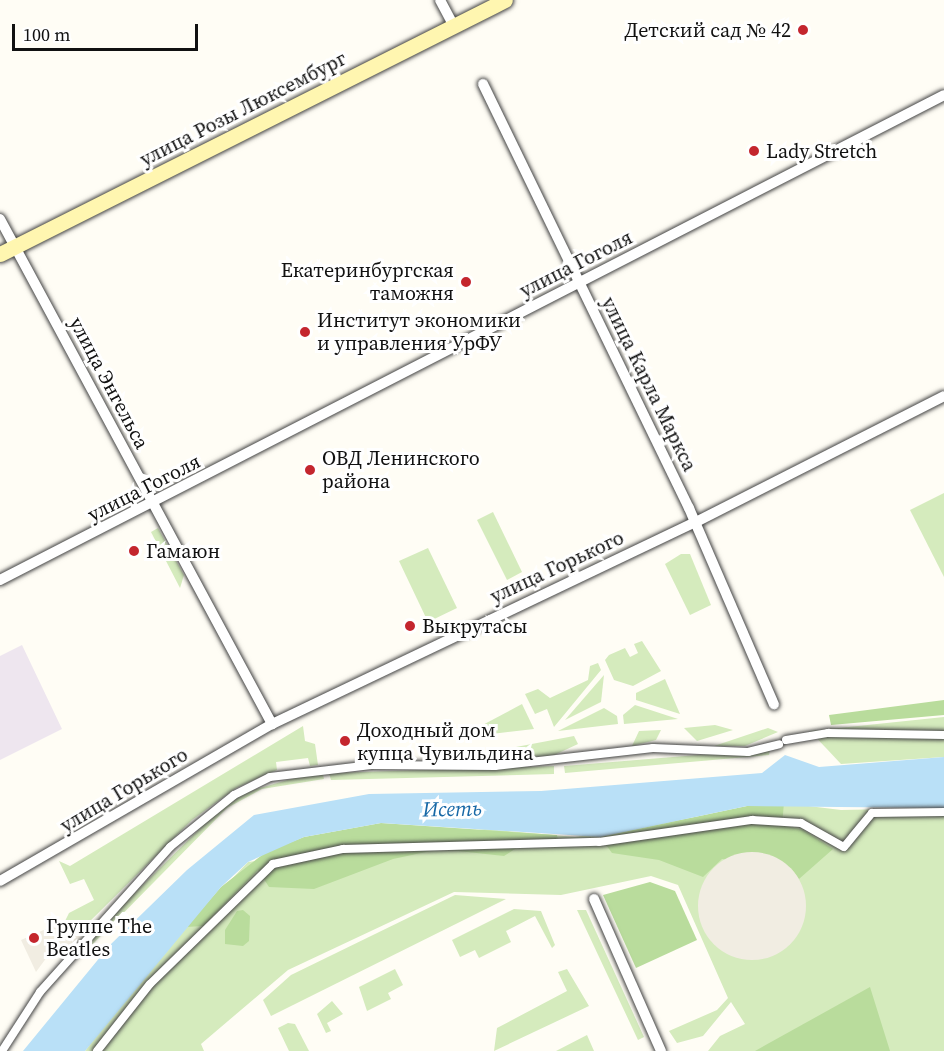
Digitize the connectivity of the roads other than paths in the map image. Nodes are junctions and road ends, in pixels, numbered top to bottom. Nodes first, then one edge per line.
1 (440, 0) edge
2 (505, 0) edge
3 (454, 26) junction
4 (483, 84) dead end
5 (944, 95) edge
6 (0, 219) edge
7 (15, 246) junction
8 (0, 254) edge
9 (579, 282) junction
10 (944, 396) edge
11 (154, 503) junction
12 (694, 523) junction
13 (0, 580) edge
14 (774, 704) dead end
15 (272, 724) junction
16 (944, 735) edge
17 (944, 812) edge
18 (0, 881) edge
19 (594, 899) dead end
20 (2, 1051) edge
21 (97, 1051) edge
22 (661, 1051) edge

1 - 3 street
2 - 3 main road, улица Розы Люксембург
3 - 7 main road, улица Розы Люксембург
4 - 9 street, улица Карла Маркса
5 - 9 street, улица Гоголя
6 - 7 street, улица Энгельса
7 - 8 main road, улица Розы Люксембург
7 - 11 street, улица Энгельса
9 - 11 street, улица Гоголя
9 - 12 street, улица Карла Маркса
10 - 12 street, улица Горького
11 - 13 street, улица Гоголя
11 - 15 street, улица Энгельса
12 - 14 street, улица Карла Маркса
12 - 15 street, улица Горького
15 - 18 street, улица Горького
16 - 20 street
17 - 21 street
19 - 22 street

